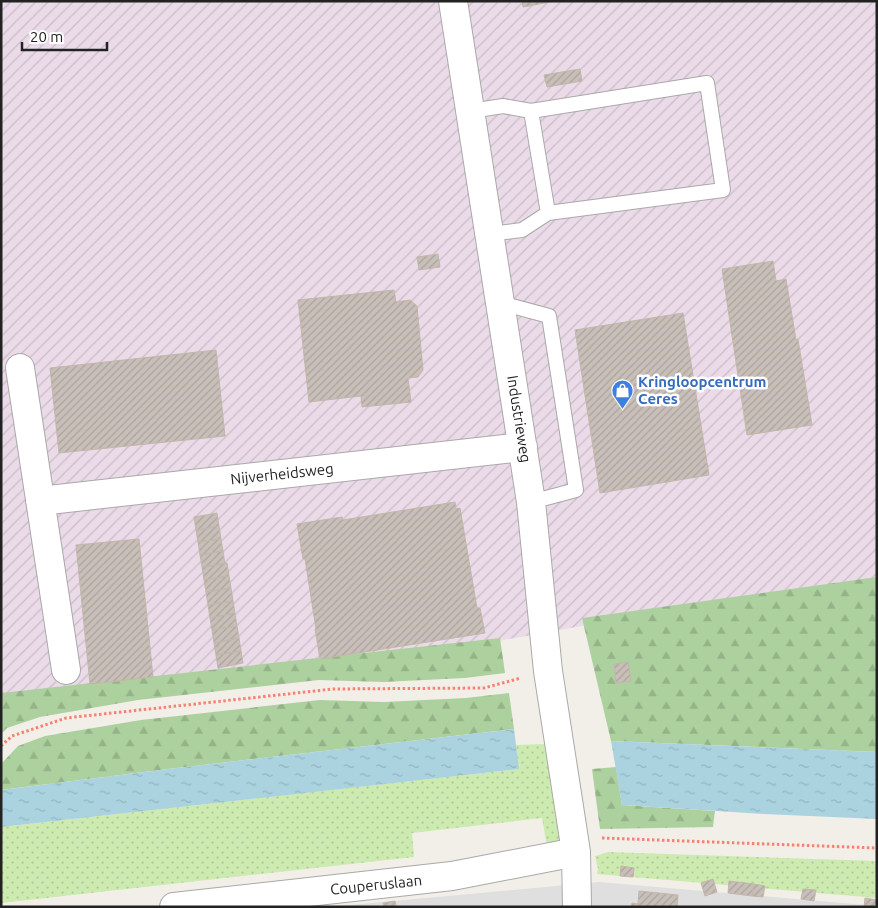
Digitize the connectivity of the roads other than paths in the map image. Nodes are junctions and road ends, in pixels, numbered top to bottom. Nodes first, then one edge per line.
1 (453, 1) edge
2 (471, 111) junction
3 (531, 111) junction
4 (548, 213) junction
5 (490, 234) junction
6 (501, 303) junction
7 (20, 368) dead end
8 (523, 447) junction
9 (40, 501) junction
10 (531, 502) junction
11 (66, 670) dead end
12 (575, 845) junction
13 (174, 907) edge
14 (577, 907) edge

1 - 2 street, Industrieweg
2 - 3 lane
2 - 5 street, Industrieweg
3 - 4 lane
3 - 4 lane
4 - 5 lane
5 - 6 street, Industrieweg
6 - 8 street, Industrieweg
6 - 10 lane
7 - 9 street
8 - 9 street, Nijverheidsweg
8 - 10 street, Industrieweg
9 - 11 street
10 - 12 street, Industrieweg
12 - 13 street, Couperuslaan
12 - 14 street, Industrieweg

